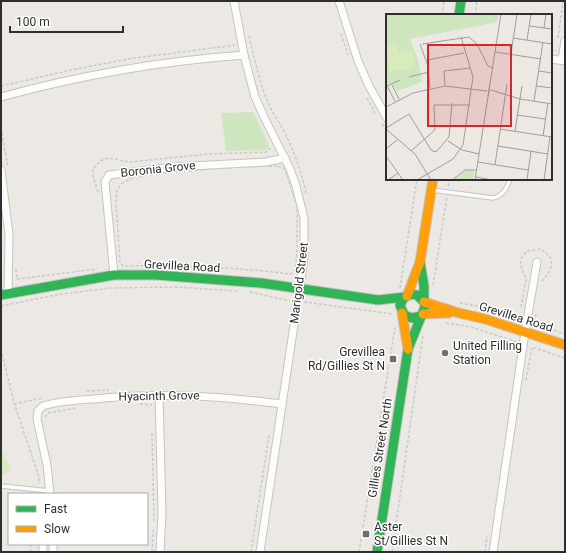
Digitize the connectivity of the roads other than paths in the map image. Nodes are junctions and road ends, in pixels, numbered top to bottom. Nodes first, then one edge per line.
1 (234, 1) edge
2 (339, 1) edge
3 (461, 1) edge
4 (459, 14) edge
5 (565, 41) edge
6 (244, 55) junction
7 (552, 59) edge
8 (564, 61) edge
9 (1, 97) edge
10 (386, 116) edge
11 (285, 158) junction
12 (5, 170) edge
13 (433, 180) edge
14 (510, 180) edge
15 (2, 183) edge
16 (432, 190) junction
17 (420, 262) junction
18 (537, 262) dead end
19 (114, 276) junction
20 (300, 289) junction
21 (5, 294) edge
22 (404, 296) junction
23 (361, 298) junction
24 (424, 301) junction
25 (400, 313) junction
26 (459, 313) junction
27 (422, 315) junction
28 (525, 332) junction
29 (565, 345) edge
30 (408, 348) junction
31 (159, 394) junction
32 (282, 404) junction
33 (1, 486) edge
34 (50, 493) edge
35 (160, 552) edge
36 (260, 552) edge
37 (376, 552) edge
38 (493, 552) edge

1 - 6 street, Marigold Street
2 - 10 street
3 - 4 street
5 - 8 street
6 - 9 street
6 - 11 street, Marigold Street
7 - 8 street
11 - 19 street, Boronia Grove
11 - 20 street, Marigold Street
12 - 15 street
13 - 16 street, Gillies Street North
14 - 16 lane
15 - 21 street
16 - 17 street, Gillies Street North
17 - 22 street, Gillies Street North
17 - 24 street, Gillies Street North
18 - 28 street
19 - 20 street, Grevillea Road
19 - 21 street, Grevillea Road
20 - 23 street, Grevillea Road
20 - 32 street, Marigold Street
22 - 23 street, Grevillea Road
22 - 24 street
22 - 25 street, Gillies Street North
23 - 25 street, Grevillea Road
24 - 26 street, Grevillea Road
24 - 27 street, Gillies Street North
25 - 27 street
25 - 30 street, Gillies Street North
26 - 27 street, Grevillea Road
26 - 28 street, Grevillea Road
27 - 30 street, Gillies Street North
28 - 29 street, Grevillea Road
28 - 38 street
30 - 37 street, Gillies Street North
31 - 32 street, Hyacinth Grove
31 - 34 street, Hyacinth Grove
31 - 35 street
32 - 36 street, Marigold Street
33 - 34 lane

